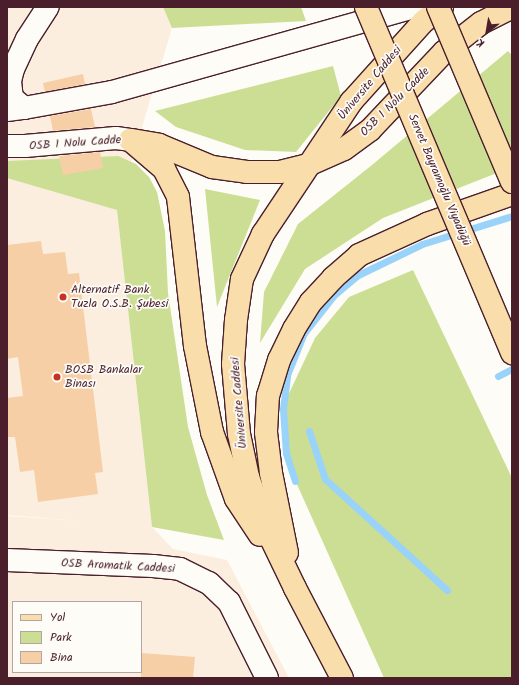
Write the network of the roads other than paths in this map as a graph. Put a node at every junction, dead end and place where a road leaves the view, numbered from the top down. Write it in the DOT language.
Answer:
graph roads {
  1 [pos="48,7"];
  2 [pos="366,7"];
  3 [pos="415,7"];
  4 [pos="438,7"];
  5 [pos="442,7"];
  6 [pos="503,12"];
  7 [pos="27,39"];
  8 [pos="7,57"];
  9 [pos="16,109"];
  10 [pos="130,140"];
  11 [pos="7,146"];
  12 [pos="308,165"];
  13 [pos="512,182"];
  14 [pos="512,194"];
  15 [pos="512,353"];
  16 [pos="7,560"];
  17 [pos="295,588"];
  18 [pos="267,678"];
  19 [pos="342,678"];
  1 -- 7 [label="street"];
  2 -- 15 [label="main road, Servet Bayramoğlu Viyadüğü, bridge"];
  3 -- 9 [label="street"];
  4 -- 13 [label="main road, bridge"];
  5 -- 12 [label="main road, Üniversite Caddesi"];
  6 -- 12 [label="main road, OSB 1 Nolu Cadde"];
  7 -- 8 [label="street"];
  7 -- 9 [label="street"];
  10 -- 11 [label="street, OSB 1 Nolu Cadde"];
  10 -- 12 [label="main road, OSB 1 Nolu Cadde"];
  10 -- 17 [label="main road"];
  12 -- 17 [label="main road, Üniversite Caddesi"];
  14 -- 17 [label="main road"];
  16 -- 18 [label="street, OSB Aromatik Caddesi"];
  17 -- 19 [label="main road, Üniversite Caddesi"];
}
